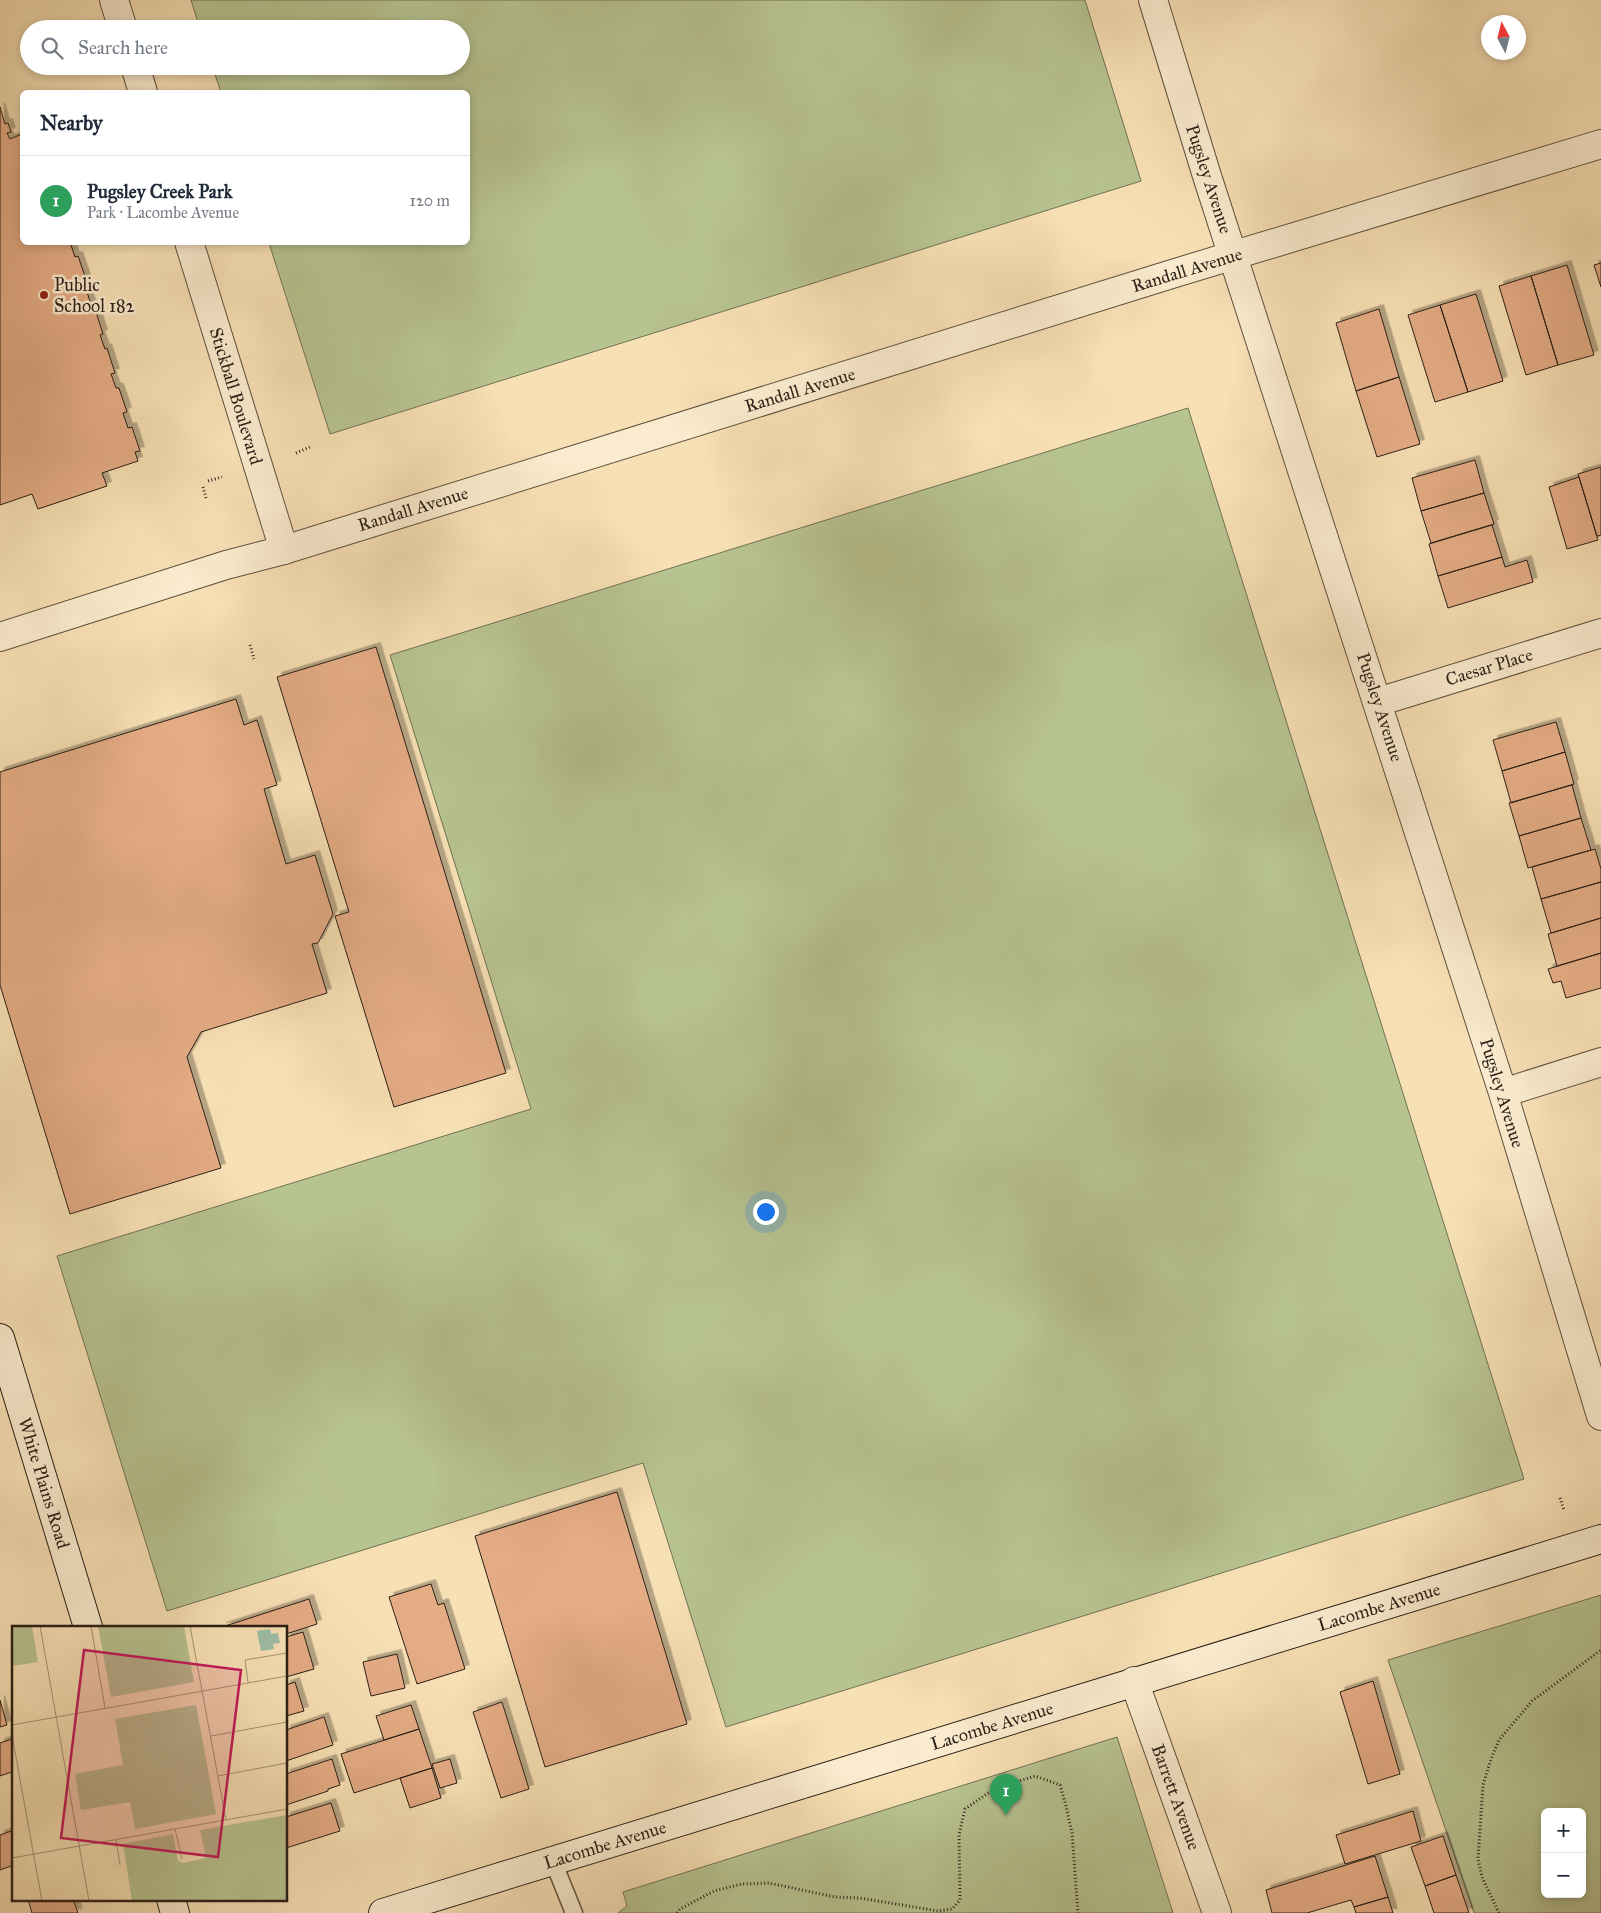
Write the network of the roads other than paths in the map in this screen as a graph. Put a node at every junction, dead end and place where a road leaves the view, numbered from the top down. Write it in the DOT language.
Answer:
graph roads {
  1 [pos="114,0"];
  2 [pos="1153,0"];
  3 [pos="120,20"];
  4 [pos="138,75"];
  5 [pos="142,90"];
  6 [pos="1601,144"];
  7 [pos="190,245"];
  8 [pos="1233,256"];
  9 [pos="284,550"];
  10 [pos="1601,633"];
  11 [pos="0,637"];
  12 [pos="1378,702"];
  13 [pos="1601,1062"];
  14 [pos="1503,1092"];
  15 [pos="0,1338"];
  16 [pos="1601,1416"];
  17 [pos="1601,1539"];
  18 [pos="88,1626"];
  19 [pos="1134,1682"];
  20 [pos="553,1861"];
  21 [pos="171,1900"];
  22 [pos="175,1913"];
  23 [pos="383,1913"];
  24 [pos="574,1913"];
  25 [pos="1217,1913"];
  1 -- 3 [label="street"];
  2 -- 8 [label="street, Pugsley Avenue"];
  4 -- 5 [label="street"];
  6 -- 8 [label="street, Randall Avenue"];
  7 -- 9 [label="street, Stickball Boulevard"];
  8 -- 9 [label="street, Randall Avenue"];
  8 -- 12 [label="street, Pugsley Avenue"];
  9 -- 11 [label="street, Randall Avenue"];
  10 -- 12 [label="street, Caesar Place"];
  12 -- 14 [label="street, Pugsley Avenue"];
  13 -- 14 [label="street"];
  14 -- 16 [label="street, Pugsley Avenue"];
  15 -- 18 [label="street, White Plains Road"];
  17 -- 19 [label="street, Lacombe Avenue"];
  19 -- 20 [label="street, Lacombe Avenue"];
  19 -- 25 [label="street, Barrett Avenue"];
  20 -- 23 [label="street, Lacombe Avenue"];
  20 -- 24 [label="lane"];
  21 -- 22 [label="street"];
}
